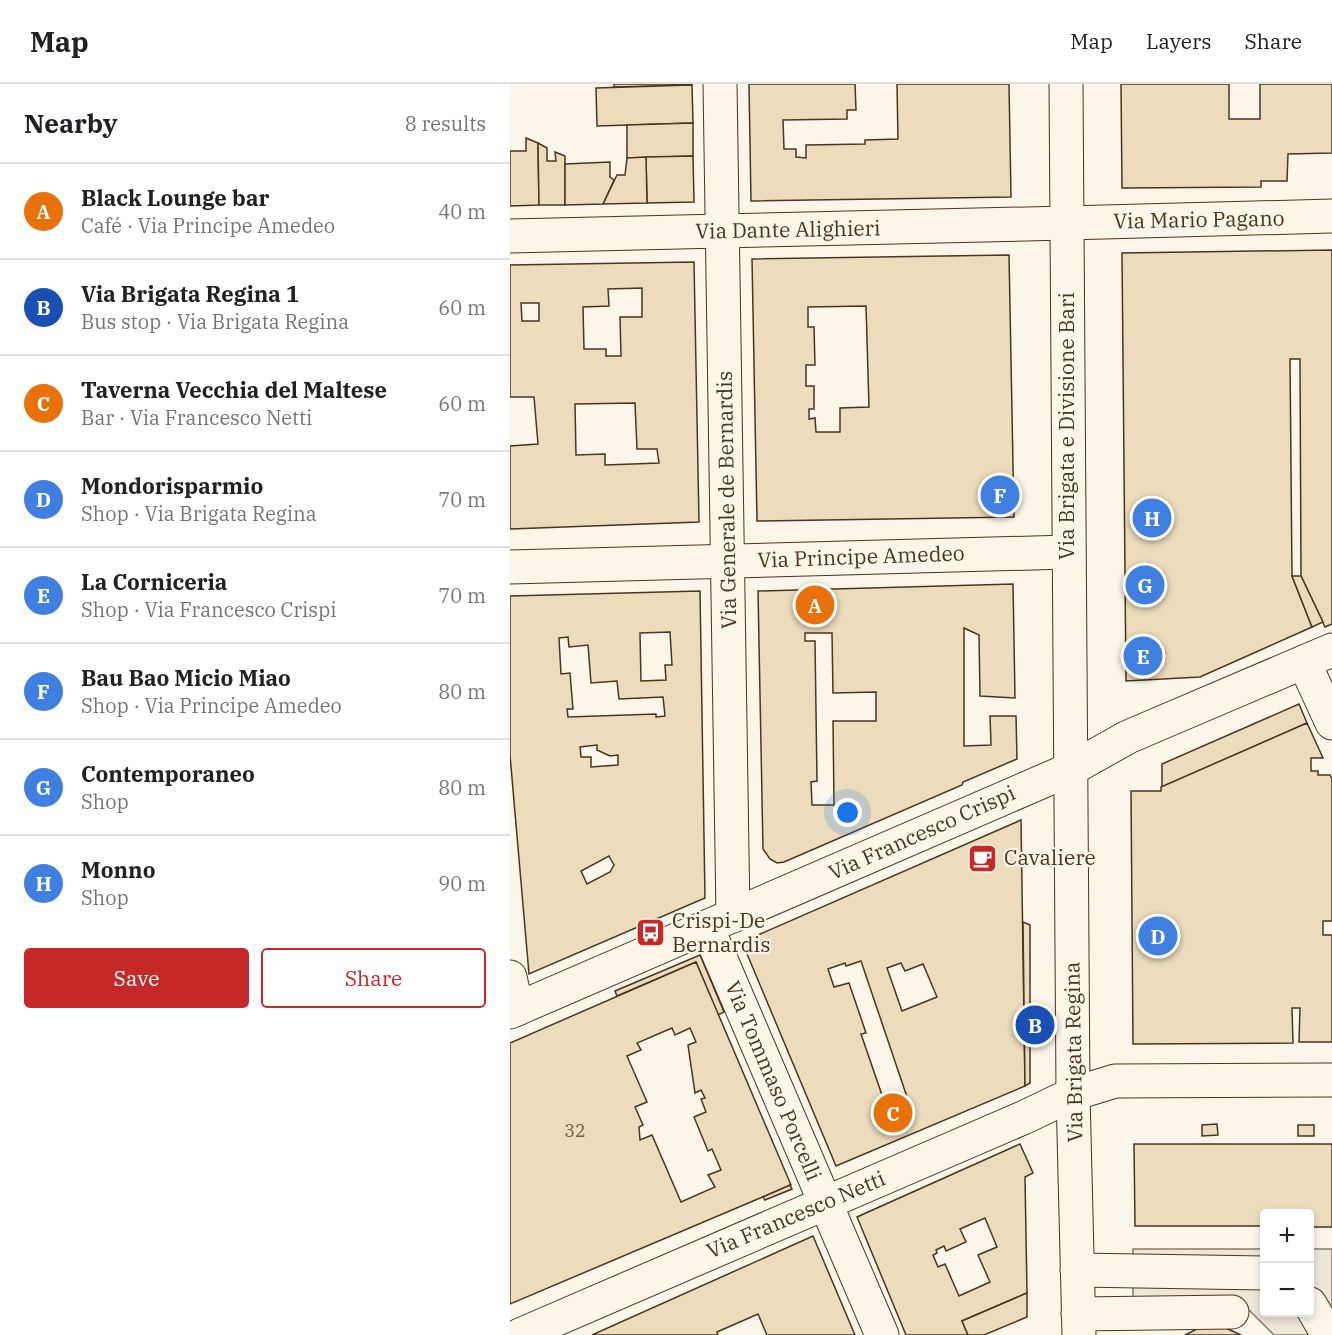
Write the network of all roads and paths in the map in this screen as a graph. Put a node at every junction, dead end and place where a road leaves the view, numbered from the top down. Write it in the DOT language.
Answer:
graph roads {
  1 [pos="720,84"];
  2 [pos="1066,84"];
  3 [pos="1332,216"];
  4 [pos="1066,223"];
  5 [pos="723,231"];
  6 [pos="510,236"];
  7 [pos="1068,552"];
  8 [pos="728,561"];
  9 [pos="510,567"];
  10 [pos="1318,656"];
  11 [pos="1330,712"];
  12 [pos="1071,769"];
  13 [pos="720,921"];
  14 [pos="510,977"];
  15 [pos="514,1011"];
  16 [pos="1332,1080"];
  17 [pos="1073,1094"];
  18 [pos="824,1203"];
  19 [pos="1077,1270"];
  20 [pos="1260,1273"];
  21 [pos="1318,1302"];
  22 [pos="1232,1312"];
  23 [pos="1078,1324"];
  24 [pos="519,1335"];
  25 [pos="882,1335"];
  26 [pos="1328,1335"];
  1 -- 5 [label="street, Via Generale de Bernardis"];
  2 -- 4 [label="street, Via Brigata e Divisione Bari"];
  3 -- 4 [label="street, Via Mario Pagano"];
  4 -- 5 [label="street, Via Dante Alighieri"];
  4 -- 7 [label="street, Via Brigata e Divisione Bari"];
  5 -- 6 [label="street, Via Dante Alighieri"];
  5 -- 8 [label="street, Via Generale de Bernardis"];
  7 -- 8 [label="street, Via Principe Amedeo"];
  7 -- 12 [label="street, Via Brigata e Divisione Bari"];
  8 -- 9 [label="street, Via Principe Amedeo"];
  8 -- 13 [label="street, Via Generale de Bernardis"];
  10 -- 11 [label="street"];
  10 -- 12 [label="street, Via Francesco Crispi"];
  12 -- 13 [label="street, Via Francesco Crispi"];
  12 -- 17 [label="street, Via Brigata Regina"];
  13 -- 15 [label="street, Via Francesco Crispi"];
  13 -- 18 [label="street, Via Tommaso Porcelli"];
  14 -- 15 [label="street"];
  16 -- 17 [label="street, Via Francesco Netti"];
  17 -- 18 [label="street, Via Francesco Netti"];
  17 -- 19 [label="street, Via Brigata Regina"];
  18 -- 24 [label="street, Via Francesco Netti"];
  18 -- 25 [label="street, Via Tommaso Porcelli"];
  19 -- 20 [label="street"];
  19 -- 23 [label="street, Via Brigata Regina"];
  21 -- 26 [label="street"];
  22 -- 23 [label="street"];
}
